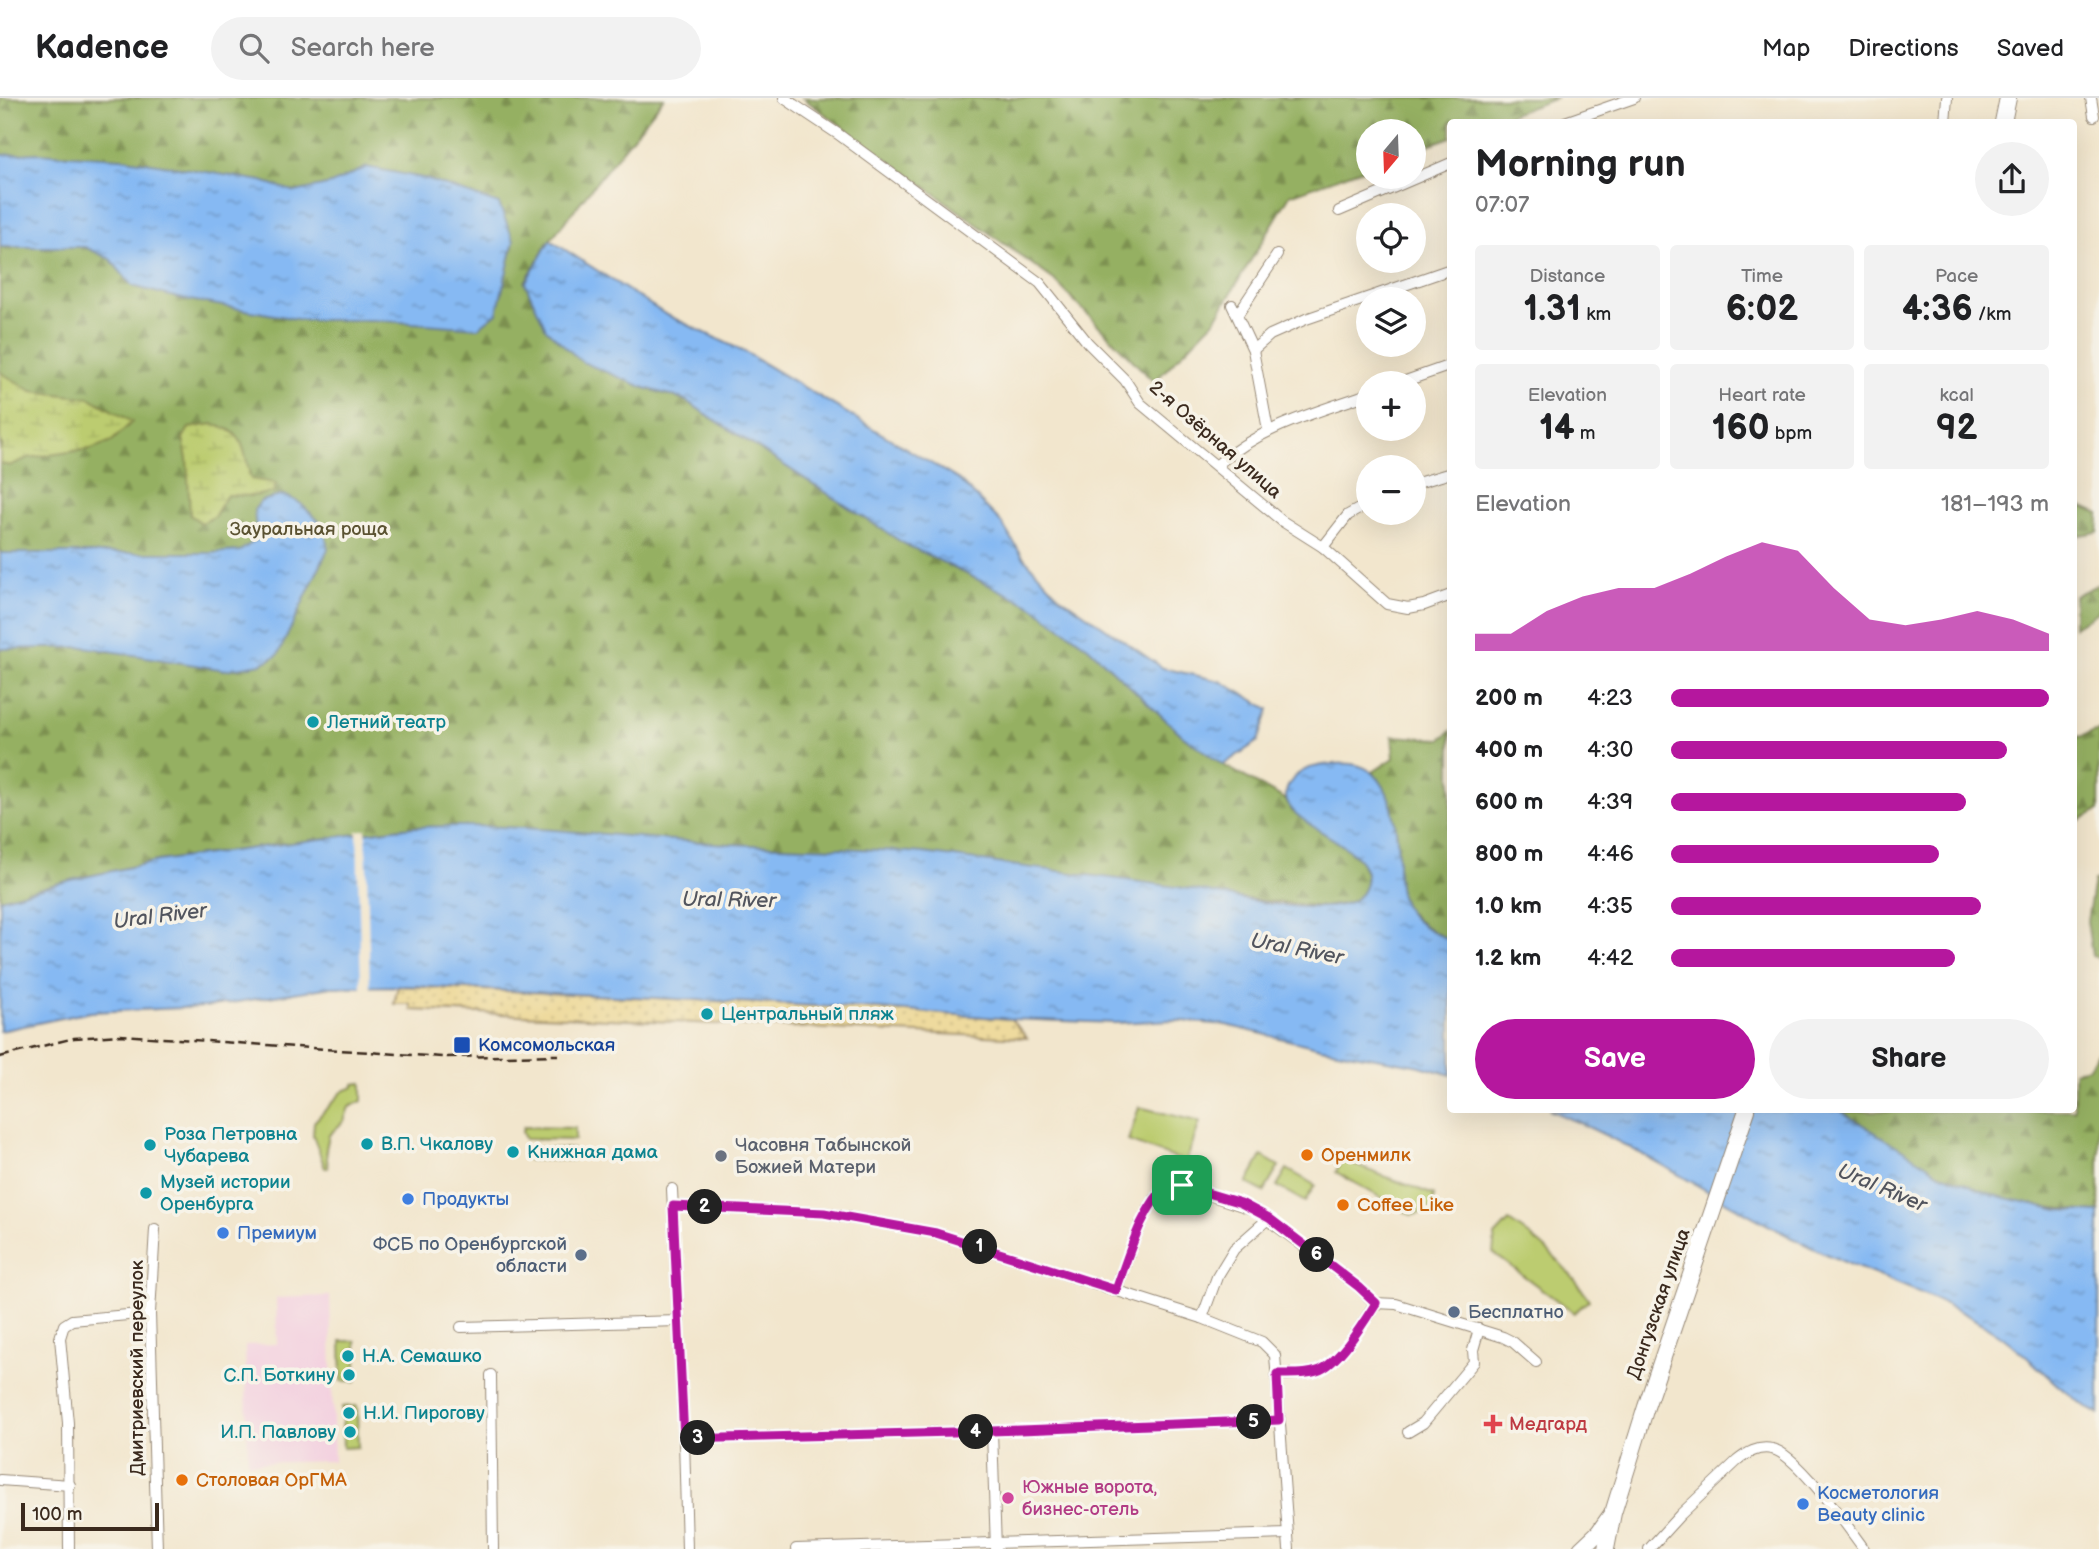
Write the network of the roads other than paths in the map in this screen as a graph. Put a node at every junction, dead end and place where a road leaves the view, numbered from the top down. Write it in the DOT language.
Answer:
graph roads {
  1 [pos="784,98"];
  2 [pos="1634,98"];
  3 [pos="1947,98"];
  4 [pos="2008,98"];
  5 [pos="2091,98"];
  6 [pos="2094,117"];
  7 [pos="1574,119"];
  8 [pos="1945,119"];
  9 [pos="2004,119"];
  10 [pos="1447,165"];
  11 [pos="1339,211"];
  12 [pos="1277,255"];
  13 [pos="1447,270"];
  14 [pos="1254,350"];
  15 [pos="1447,367"];
  16 [pos="1426,374"];
  17 [pos="1356,398"];
  18 [pos="1268,430"];
  19 [pos="1217,466"];
  20 [pos="1447,474"];
  21 [pos="1426,480"];
  22 [pos="1356,511"];
  23 [pos="1323,547"];
  24 [pos="1447,596"];
  25 [pos="1746,1113"];
  26 [pos="672,1189"];
  27 [pos="673,1206"];
  28 [pos="1269,1218"];
  29 [pos="155,1229"];
  30 [pos="1116,1290"];
  31 [pos="1376,1303"];
  32 [pos="150,1313"];
  33 [pos="1202,1318"];
  34 [pos="679,1321"];
  35 [pos="461,1327"];
  36 [pos="1479,1329"];
  37 [pos="1536,1362"];
  38 [pos="1277,1374"];
  39 [pos="491,1375"];
  40 [pos="1279,1420"];
  41 [pos="992,1431"];
  42 [pos="1408,1432"];
  43 [pos="684,1439"];
  44 [pos="0,1480"];
  45 [pos="69,1485"];
  46 [pos="1613,1513"];
  47 [pos="1288,1534"];
  48 [pos="996,1545"];
  49 [pos="69,1549"];
  50 [pos="157,1549"];
  51 [pos="493,1549"];
  52 [pos="687,1549"];
  53 [pos="796,1549"];
  54 [pos="1289,1549"];
  55 [pos="1581,1549"];
  56 [pos="1606,1549"];
  57 [pos="1649,1549"];
  58 [pos="1864,1549"];
  1 -- 19 [label="street, 2-я Озёрная улица"];
  2 -- 7 [label="street"];
  3 -- 8 [label="street"];
  4 -- 9 [label="main road"];
  5 -- 6 [label="street"];
  10 -- 11 [label="street"];
  12 -- 14 [label="street"];
  13 -- 14 [label="street"];
  14 -- 18 [label="street"];
  15 -- 16 [label="street"];
  17 -- 18 [label="street"];
  18 -- 19 [label="street"];
  19 -- 23 [label="street, 2-я Озёрная улица"];
  20 -- 21 [label="street"];
  22 -- 23 [label="street"];
  23 -- 24 [label="street, 2-я Озёрная улица"];
  25 -- 46 [label="main road, Донгузская улица"];
  26 -- 27 [label="street"];
  27 -- 30 [label="street"];
  27 -- 34 [label="street"];
  28 -- 30 [label="street"];
  28 -- 31 [label="street"];
  28 -- 33 [label="street"];
  29 -- 32 [label="street, Дмитриевский переулок"];
  30 -- 33 [label="street"];
  31 -- 36 [label="street"];
  31 -- 38 [label="street"];
  32 -- 45 [label="street"];
  32 -- 50 [label="street, Дмитриевский переулок"];
  33 -- 38 [label="street"];
  34 -- 35 [label="street"];
  34 -- 43 [label="street"];
  36 -- 37 [label="street"];
  36 -- 42 [label="street"];
  38 -- 40 [label="street"];
  39 -- 51 [label="street"];
  40 -- 41 [label="street"];
  40 -- 47 [label="street"];
  41 -- 43 [label="street"];
  41 -- 48 [label="street"];
  43 -- 52 [label="street"];
  44 -- 45 [label="street"];
  45 -- 49 [label="street"];
  46 -- 55 [label="main road"];
  46 -- 56 [label="main road, Донгузская улица"];
  47 -- 48 [label="street"];
  47 -- 54 [label="street"];
  48 -- 53 [label="street"];
  57 -- 58 [label="street"];
}
